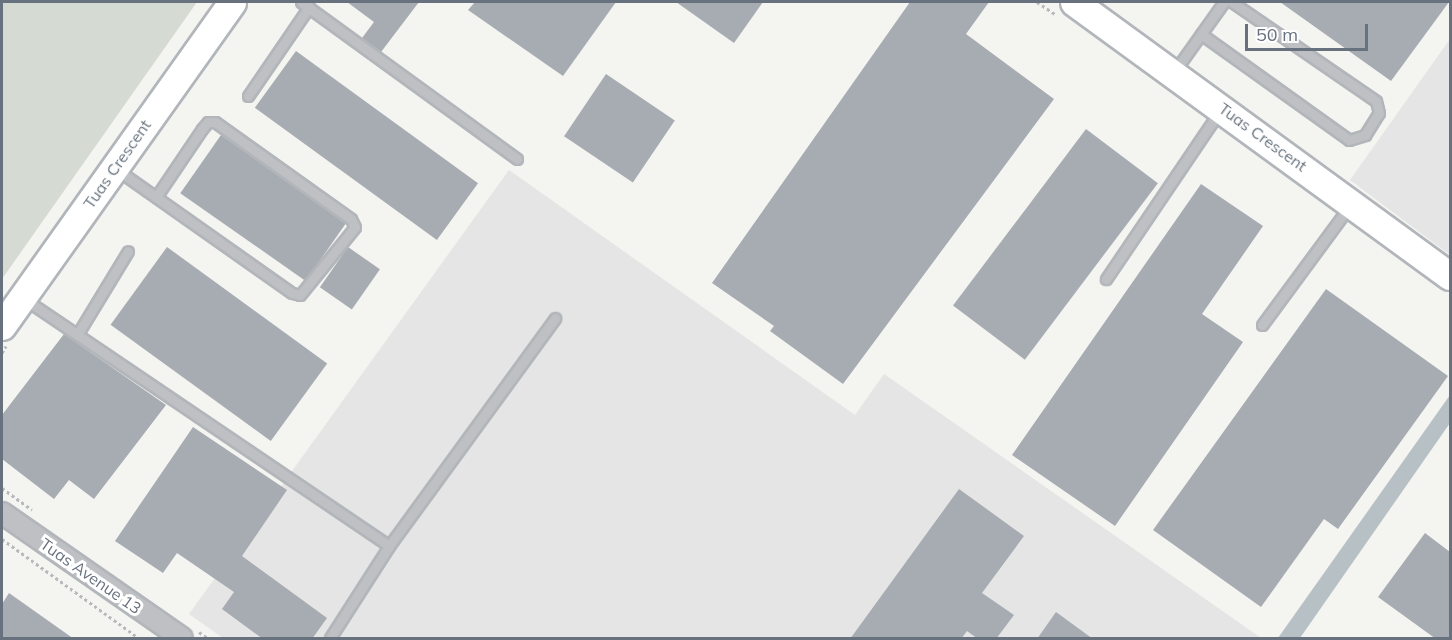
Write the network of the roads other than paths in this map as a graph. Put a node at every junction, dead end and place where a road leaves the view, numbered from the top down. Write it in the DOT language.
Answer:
graph roads {
  1 [pos="232,2"];
  2 [pos="1074,2"];
  3 [pos="1224,2"];
  4 [pos="1232,2"];
  5 [pos="305,4"];
  6 [pos="1201,34"];
  7 [pos="1174,72"];
  8 [pos="248,96"];
  9 [pos="1222,108"];
  10 [pos="517,159"];
  11 [pos="105,175"];
  12 [pos="156,197"];
  13 [pos="1352,202"];
  14 [pos="128,251"];
  15 [pos="1450,276"];
  16 [pos="1106,279"];
  17 [pos="22,297"];
  18 [pos="555,318"];
  19 [pos="1262,325"];
  20 [pos="2,326"];
  21 [pos="77,335"];
  22 [pos="2,513"];
  23 [pos="389,546"];
  24 [pos="182,639"];
  25 [pos="330,639"];
  1 -- 11 [label="street, Tuas Crescent"];
  2 -- 7 [label="street, Tuas Crescent"];
  3 -- 6 [label="lane"];
  4 -- 6 [label="lane"];
  5 -- 8 [label="lane"];
  5 -- 10 [label="lane"];
  6 -- 7 [label="lane"];
  7 -- 9 [label="street, Tuas Crescent"];
  9 -- 13 [label="street, Tuas Crescent"];
  9 -- 16 [label="lane"];
  11 -- 12 [label="lane"];
  11 -- 17 [label="street, Tuas Crescent"];
  12 -- 12 [label="lane"];
  13 -- 15 [label="street, Tuas Crescent"];
  13 -- 19 [label="lane"];
  14 -- 21 [label="lane"];
  17 -- 20 [label="street, Tuas Crescent"];
  17 -- 21 [label="lane"];
  18 -- 23 [label="lane"];
  21 -- 23 [label="lane"];
  22 -- 24 [label="street, Tuas Avenue 13"];
  23 -- 25 [label="lane"];
}
